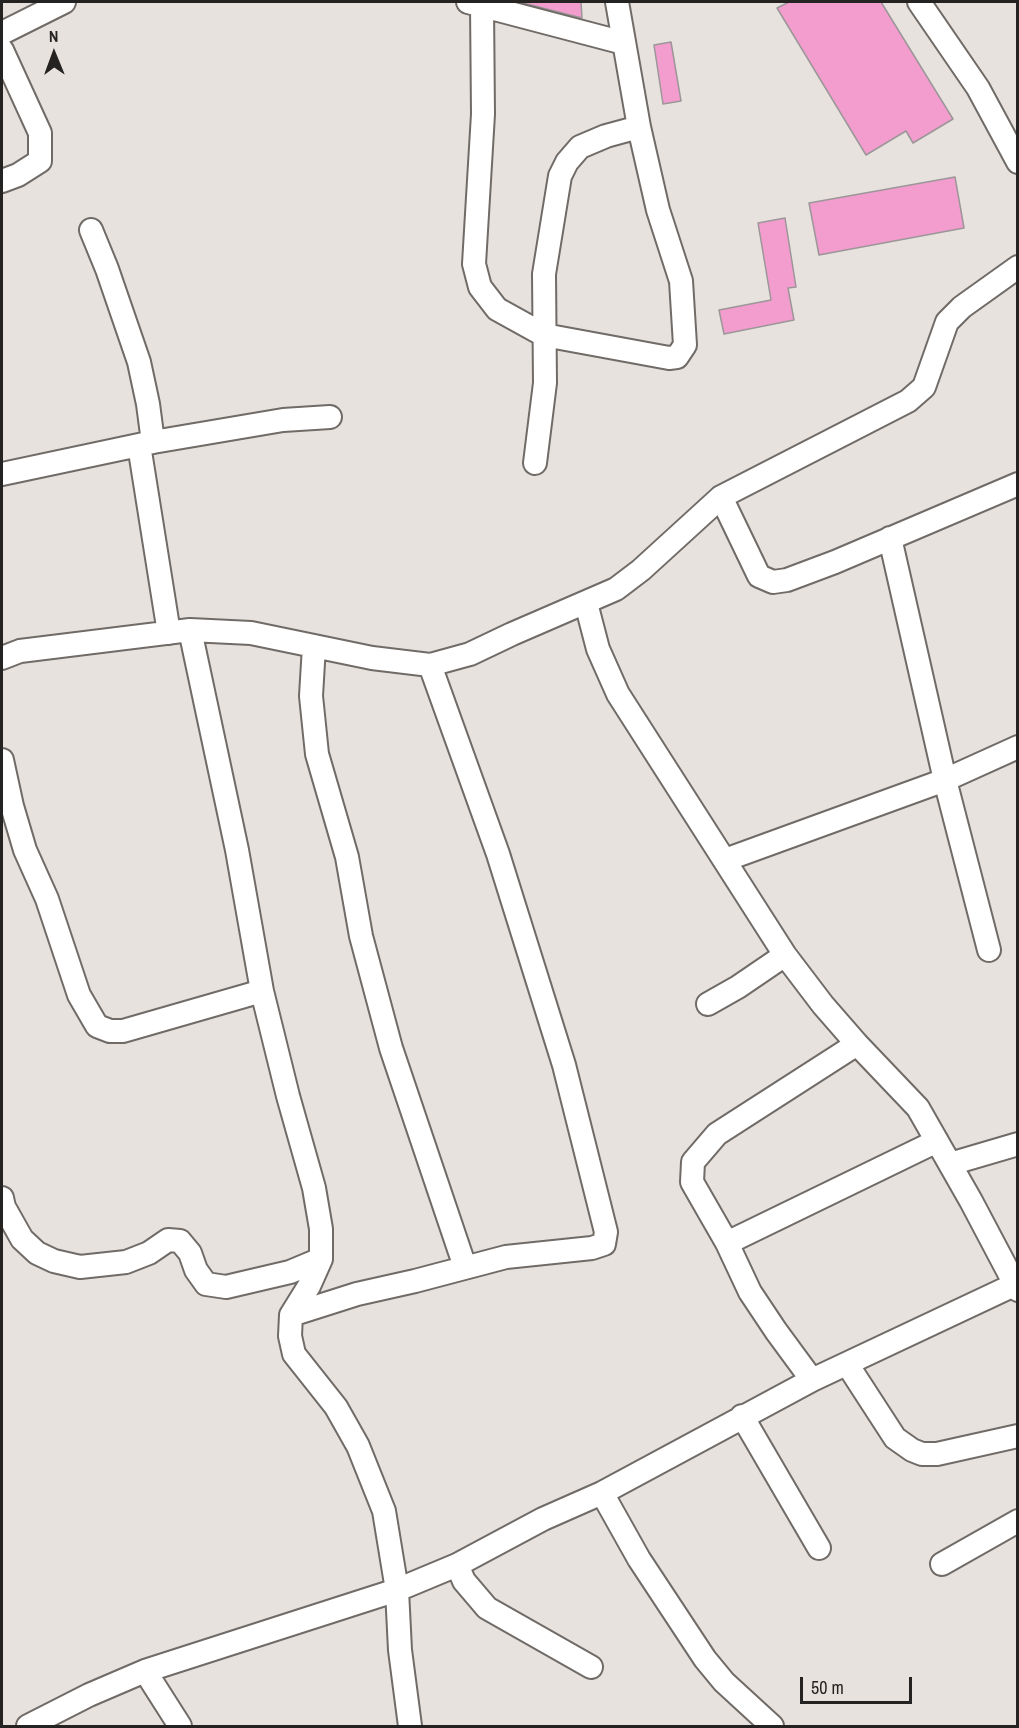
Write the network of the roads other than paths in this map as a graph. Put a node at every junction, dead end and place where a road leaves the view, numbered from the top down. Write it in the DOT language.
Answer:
graph roads {
  1 [pos="64,2"];
  2 [pos="617,2"];
  3 [pos="919,2"];
  4 [pos="474,4"];
  5 [pos="2,33"];
  6 [pos="624,43"];
  7 [pos="2,50"];
  8 [pos="639,127"];
  9 [pos="1017,162"];
  10 [pos="2,181"];
  11 [pos="91,230"];
  12 [pos="1017,267"];
  13 [pos="544,335"];
  14 [pos="330,417"];
  15 [pos="146,444"];
  16 [pos="535,463"];
  17 [pos="2,474"];
  18 [pos="1017,484"];
  19 [pos="721,496"];
  20 [pos="890,538"];
  21 [pos="586,603"];
  22 [pos="180,631"];
  23 [pos="314,646"];
  24 [pos="2,658"];
  25 [pos="430,665"];
  26 [pos="1017,747"];
  27 [pos="2,760"];
  28 [pos="945,780"];
  29 [pos="725,861"];
  30 [pos="989,950"];
  31 [pos="785,955"];
  32 [pos="262,991"];
  33 [pos="708,1004"];
  34 [pos="857,1044"];
  35 [pos="937,1141"];
  36 [pos="1017,1144"];
  37 [pos="950,1164"];
  38 [pos="2,1198"];
  39 [pos="727,1244"];
  40 [pos="321,1259"];
  41 [pos="465,1267"];
  42 [pos="1017,1286"];
  43 [pos="291,1315"];
  44 [pos="847,1364"];
  45 [pos="812,1380"];
  46 [pos="742,1416"];
  47 [pos="1017,1436"];
  48 [pos="602,1493"];
  49 [pos="1017,1521"];
  50 [pos="819,1548"];
  51 [pos="457,1564"];
  52 [pos="942,1564"];
  53 [pos="397,1590"];
  54 [pos="591,1667"];
  55 [pos="145,1671"];
  56 [pos="28,1726"];
  57 [pos="180,1726"];
  58 [pos="410,1726"];
  59 [pos="772,1726"];
  1 -- 5 [label="street"];
  2 -- 6 [label="street"];
  3 -- 9 [label="street"];
  4 -- 6 [label="street"];
  4 -- 13 [label="street"];
  6 -- 8 [label="street"];
  7 -- 10 [label="street"];
  8 -- 13 [label="street"];
  8 -- 13 [label="street"];
  11 -- 15 [label="street"];
  12 -- 19 [label="street"];
  13 -- 16 [label="street"];
  14 -- 15 [label="street"];
  15 -- 17 [label="street"];
  15 -- 22 [label="street"];
  18 -- 20 [label="street"];
  19 -- 20 [label="street"];
  19 -- 21 [label="street"];
  20 -- 28 [label="street"];
  21 -- 25 [label="street"];
  21 -- 29 [label="street"];
  22 -- 23 [label="street"];
  22 -- 24 [label="street"];
  22 -- 32 [label="street"];
  23 -- 25 [label="street"];
  23 -- 41 [label="street"];
  25 -- 41 [label="street"];
  26 -- 28 [label="street"];
  27 -- 32 [label="street"];
  28 -- 29 [label="street"];
  28 -- 30 [label="street"];
  29 -- 31 [label="street"];
  31 -- 33 [label="street"];
  31 -- 34 [label="street"];
  32 -- 40 [label="street"];
  34 -- 35 [label="street"];
  34 -- 39 [label="street"];
  35 -- 37 [label="street"];
  35 -- 39 [label="street"];
  36 -- 37 [label="street"];
  37 -- 42 [label="street"];
  38 -- 40 [label="street"];
  39 -- 45 [label="street"];
  40 -- 43 [label="street"];
  41 -- 43 [label="street"];
  42 -- 44 [label="street"];
  43 -- 53 [label="street"];
  44 -- 45 [label="street"];
  44 -- 47 [label="street"];
  45 -- 46 [label="street"];
  46 -- 48 [label="street"];
  46 -- 50 [label="street"];
  48 -- 51 [label="street"];
  48 -- 59 [label="street"];
  49 -- 52 [label="street"];
  51 -- 53 [label="street"];
  51 -- 54 [label="street"];
  53 -- 55 [label="street"];
  53 -- 58 [label="street"];
  55 -- 56 [label="street"];
  55 -- 57 [label="street"];
}
